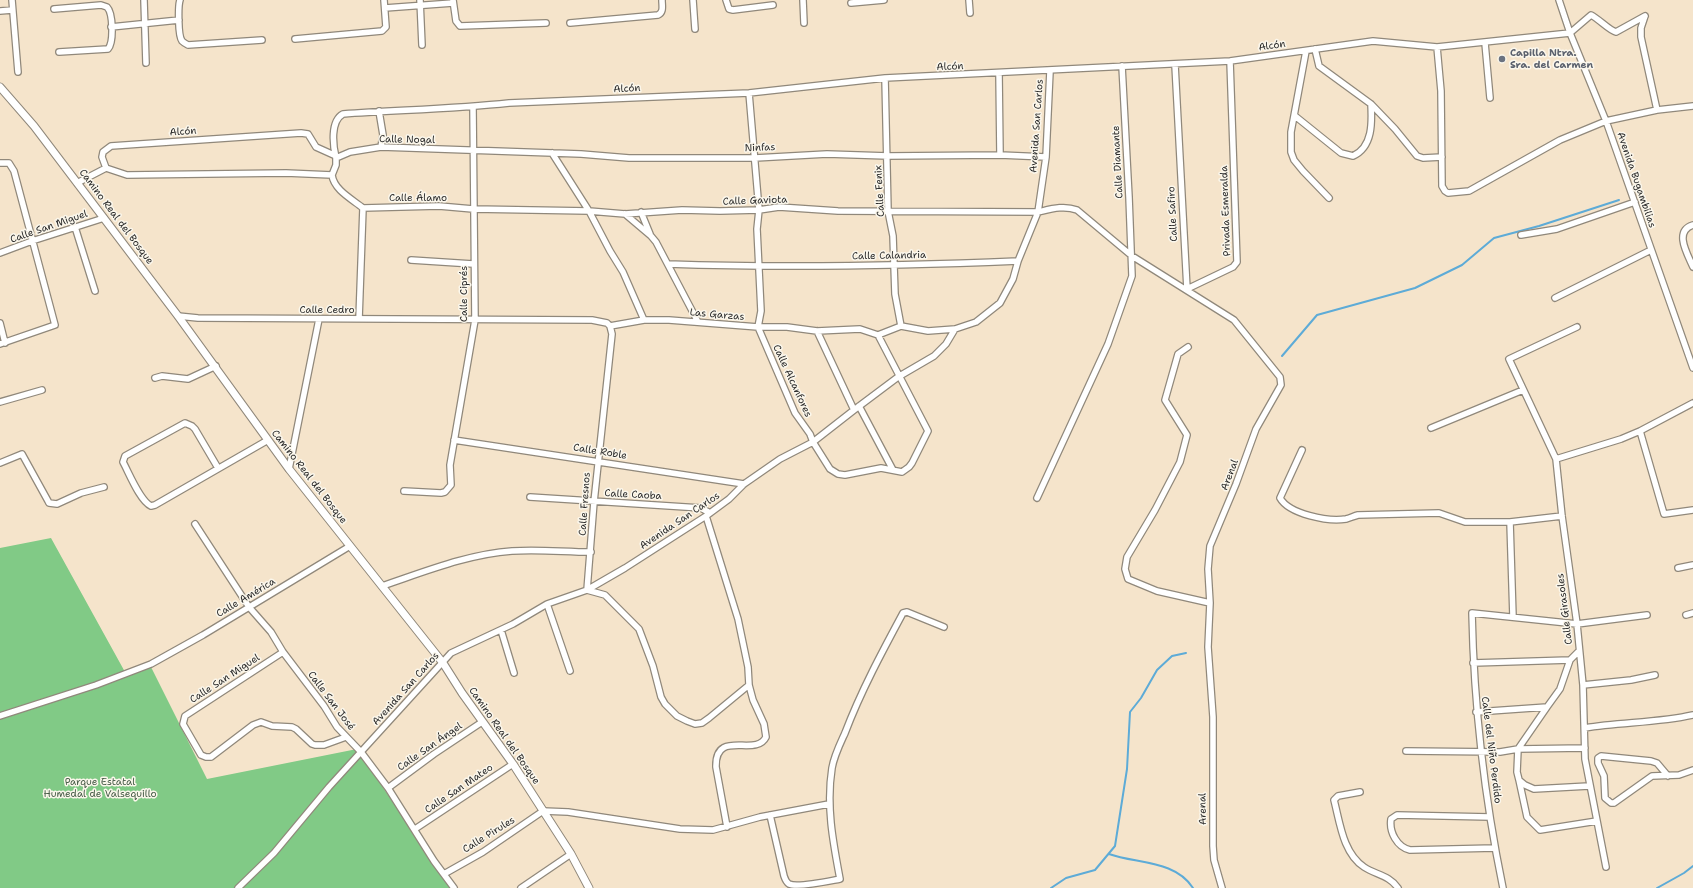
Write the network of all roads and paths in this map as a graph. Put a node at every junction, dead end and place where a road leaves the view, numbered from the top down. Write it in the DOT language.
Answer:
graph roads {
  1 [pos="12,0"];
  2 [pos="144,0"];
  3 [pos="180,0"];
  4 [pos="384,0"];
  5 [pos="662,0"];
  6 [pos="693,0"];
  7 [pos="726,0"];
  8 [pos="803,0"];
  9 [pos="884,0"];
  10 [pos="969,0"];
  11 [pos="1559,0"];
  12 [pos="420,2"];
  13 [pos="453,2"];
  14 [pos="851,3"];
  15 [pos="773,5"];
  16 [pos="385,8"];
  17 [pos="54,9"];
  18 [pos="12,10"];
  19 [pos="0,12"];
  20 [pos="970,13"];
  21 [pos="179,20"];
  22 [pos="145,23"];
  23 [pos="546,23"];
  24 [pos="570,23"];
  25 [pos="804,23"];
  26 [pos="111,27"];
  27 [pos="695,29"];
  28 [pos="1570,33"];
  29 [pos="296,39"];
  30 [pos="262,40"];
  31 [pos="1485,43"];
  32 [pos="422,45"];
  33 [pos="1437,47"];
  34 [pos="1315,49"];
  35 [pos="1306,51"];
  36 [pos="60,52"];
  37 [pos="1230,61"];
  38 [pos="146,63"];
  39 [pos="1175,65"];
  40 [pos="1122,66"];
  41 [pos="1050,71"];
  42 [pos="18,72"];
  43 [pos="999,73"];
  44 [pos="885,78"];
  45 [pos="0,86"];
  46 [pos="748,93"];
  47 [pos="1490,98"];
  48 [pos="1371,104"];
  49 [pos="1693,106"];
  50 [pos="473,107"];
  51 [pos="1657,110"];
  52 [pos="379,111"];
  53 [pos="1295,116"];
  54 [pos="1606,120"];
  55 [pos="381,147"];
  56 [pos="473,151"];
  57 [pos="552,154"];
  58 [pos="1000,155"];
  59 [pos="888,156"];
  60 [pos="336,157"];
  61 [pos="1046,157"];
  62 [pos="1442,157"];
  63 [pos="755,158"];
  64 [pos="0,163"];
  65 [pos="106,168"];
  66 [pos="332,175"];
  67 [pos="77,183"];
  68 [pos="1329,198"];
  69 [pos="1635,202"];
  70 [pos="363,208"];
  71 [pos="473,209"];
  72 [pos="759,210"];
  73 [pos="589,211"];
  74 [pos="888,211"];
  75 [pos="641,212"];
  76 [pos="1038,212"];
  77 [pos="625,214"];
  78 [pos="104,218"];
  79 [pos="1693,225"];
  80 [pos="75,227"];
  81 [pos="1521,235"];
  82 [pos="651,236"];
  83 [pos="32,240"];
  84 [pos="1651,250"];
  85 [pos="0,253"];
  86 [pos="1132,256"];
  87 [pos="411,260"];
  88 [pos="1018,261"];
  89 [pos="473,264"];
  90 [pos="668,264"];
  91 [pos="894,266"];
  92 [pos="760,267"];
  93 [pos="1693,267"];
  94 [pos="1187,289"];
  95 [pos="95,291"];
  96 [pos="1555,298"];
  97 [pos="178,316"];
  98 [pos="319,319"];
  99 [pos="359,319"];
  100 [pos="475,320"];
  101 [pos="644,320"];
  102 [pos="698,322"];
  103 [pos="0,323"];
  104 [pos="610,326"];
  105 [pos="900,326"];
  106 [pos="758,327"];
  107 [pos="1577,327"];
  108 [pos="956,329"];
  109 [pos="817,331"];
  110 [pos="878,335"];
  111 [pos="2,343"];
  112 [pos="1188,347"];
  113 [pos="216,366"];
  114 [pos="1693,368"];
  115 [pos="898,377"];
  116 [pos="155,378"];
  117 [pos="42,390"];
  118 [pos="1523,390"];
  119 [pos="0,402"];
  120 [pos="1693,403"];
  121 [pos="859,406"];
  122 [pos="854,410"];
  123 [pos="1432,428"];
  124 [pos="1640,431"];
  125 [pos="268,440"];
  126 [pos="454,440"];
  127 [pos="813,442"];
  128 [pos="1302,450"];
  129 [pos="1556,459"];
  130 [pos="598,461"];
  131 [pos="0,463"];
  132 [pos="218,468"];
  133 [pos="289,469"];
  134 [pos="893,470"];
  135 [pos="744,484"];
  136 [pos="104,487"];
  137 [pos="404,491"];
  138 [pos="530,497"];
  139 [pos="1037,498"];
  140 [pos="594,502"];
  141 [pos="1693,510"];
  142 [pos="708,515"];
  143 [pos="1562,516"];
  144 [pos="1510,522"];
  145 [pos="195,524"];
  146 [pos="350,546"];
  147 [pos="591,552"];
  148 [pos="1693,565"];
  149 [pos="1678,568"];
  150 [pos="382,586"];
  151 [pos="587,590"];
  152 [pos="1210,603"];
  153 [pos="547,604"];
  154 [pos="249,607"];
  155 [pos="1693,613"];
  156 [pos="1647,615"];
  157 [pos="1686,615"];
  158 [pos="1513,617"];
  159 [pos="1577,624"];
  160 [pos="944,627"];
  161 [pos="501,630"];
  162 [pos="1578,651"];
  163 [pos="283,652"];
  164 [pos="1570,660"];
  165 [pos="443,663"];
  166 [pos="1473,663"];
  167 [pos="570,670"];
  168 [pos="514,673"];
  169 [pos="1655,675"];
  170 [pos="749,685"];
  171 [pos="1583,685"];
  172 [pos="1547,707"];
  173 [pos="1476,712"];
  174 [pos="1693,715"];
  175 [pos="0,716"];
  176 [pos="482,722"];
  177 [pos="1585,728"];
  178 [pos="346,737"];
  179 [pos="1584,748"];
  180 [pos="1518,749"];
  181 [pos="1406,751"];
  182 [pos="361,752"];
  183 [pos="1480,752"];
  184 [pos="513,764"];
  185 [pos="1693,770"];
  186 [pos="1668,776"];
  187 [pos="1519,780"];
  188 [pos="1589,786"];
  189 [pos="388,788"];
  190 [pos="1360,792"];
  191 [pos="829,804"];
  192 [pos="543,811"];
  193 [pos="770,815"];
  194 [pos="1490,817"];
  195 [pos="1596,821"];
  196 [pos="727,827"];
  197 [pos="415,829"];
  198 [pos="1495,848"];
  199 [pos="571,854"];
  200 [pos="1606,867"];
  201 [pos="444,874"];
  202 [pos="238,888"];
  203 [pos="454,888"];
  204 [pos="521,888"];
  205 [pos="589,888"];
  206 [pos="1222,888"];
  207 [pos="1398,888"];
  208 [pos="1503,888"];
  1 -- 18 [label="street"];
  2 -- 22 [label="street"];
  3 -- 21 [label="street"];
  4 -- 16 [label="street"];
  5 -- 24 [label="street"];
  6 -- 27 [label="street"];
  7 -- 15 [label="street"];
  8 -- 25 [label="street"];
  9 -- 14 [label="street"];
  10 -- 20 [label="street"];
  11 -- 28 [label="street, Avenida Bugambilias"];
  12 -- 13 [label="street"];
  12 -- 16 [label="street"];
  12 -- 32 [label="street"];
  13 -- 23 [label="street"];
  16 -- 29 [label="street"];
  17 -- 26 [label="street"];
  18 -- 19 [label="street"];
  18 -- 42 [label="street"];
  21 -- 22 [label="street"];
  21 -- 30 [label="street"];
  22 -- 26 [label="street"];
  22 -- 38 [label="street"];
  26 -- 36 [label="street"];
  28 -- 31 [label="street, Alcón"];
  28 -- 51 [label="street"];
  28 -- 54 [label="street, Avenida Bugambilias"];
  31 -- 33 [label="street, Alcón"];
  31 -- 47 [label="street"];
  33 -- 34 [label="street, Alcón"];
  33 -- 62 [label="street"];
  34 -- 35 [label="street, Alcón"];
  34 -- 48 [label="street"];
  35 -- 37 [label="street, Alcón"];
  35 -- 53 [label="street"];
  37 -- 39 [label="street, Alcón"];
  37 -- 94 [label="street, Privada Esmeralda"];
  39 -- 40 [label="street, Alcón"];
  39 -- 94 [label="street, Calle Safiro"];
  40 -- 41 [label="street, Alcón"];
  40 -- 86 [label="street, Calle Diamante"];
  41 -- 43 [label="street, Alcón"];
  41 -- 61 [label="street, Avenida San Carlos"];
  43 -- 44 [label="street, Alcón"];
  43 -- 58 [label="street"];
  44 -- 46 [label="street, Alcón"];
  44 -- 59 [label="street, Calle Fenix"];
  45 -- 67 [label="street, Camino Real del Bosque"];
  46 -- 50 [label="street, Alcón"];
  46 -- 63 [label="street"];
  48 -- 53 [label="street"];
  48 -- 62 [label="street"];
  49 -- 51 [label="street"];
  50 -- 52 [label="street, Alcón"];
  50 -- 56 [label="street, Calle Ciprés"];
  51 -- 54 [label="street"];
  52 -- 55 [label="street"];
  52 -- 60 [label="street, Alcón"];
  53 -- 68 [label="street"];
  54 -- 62 [label="street"];
  54 -- 69 [label="street, Avenida Bugambilias"];
  55 -- 56 [label="street, Calle Nogal"];
  55 -- 60 [label="street, Calle Nogal"];
  56 -- 57 [label="street, Ninfas"];
  56 -- 71 [label="street, Calle Ciprés"];
  57 -- 63 [label="street, Ninfas"];
  57 -- 73 [label="street"];
  58 -- 59 [label="street, Ninfas"];
  58 -- 61 [label="street, Ninfas"];
  59 -- 63 [label="street, Ninfas"];
  59 -- 74 [label="street, Calle Fenix"];
  60 -- 65 [label="street, Alcón"];
  60 -- 66 [label="street"];
  61 -- 76 [label="street, Avenida San Carlos"];
  63 -- 72 [label="street"];
  64 -- 83 [label="street"];
  65 -- 66 [label="street"];
  65 -- 67 [label="street"];
  66 -- 70 [label="street"];
  67 -- 78 [label="street, Camino Real del Bosque"];
  69 -- 81 [label="street"];
  69 -- 84 [label="street, Avenida Bugambilias"];
  70 -- 71 [label="street, Calle Álamo"];
  70 -- 99 [label="street"];
  71 -- 73 [label="street, Calle Gaviota"];
  71 -- 89 [label="street, Calle Ciprés"];
  72 -- 74 [label="street, Calle Gaviota"];
  72 -- 75 [label="street, Calle Gaviota"];
  72 -- 92 [label="street"];
  73 -- 77 [label="street, Calle Gaviota"];
  73 -- 101 [label="street"];
  74 -- 76 [label="street, Calle Gaviota"];
  74 -- 91 [label="street, Calle Fenix"];
  75 -- 77 [label="street, Calle Gaviota"];
  75 -- 82 [label="street"];
  76 -- 86 [label="street, Arenal"];
  76 -- 88 [label="street, Avenida San Carlos"];
  77 -- 82 [label="street"];
  78 -- 80 [label="street, Calle San Miguel"];
  78 -- 97 [label="street, Camino Real del Bosque"];
  79 -- 93 [label="street"];
  80 -- 83 [label="street, Calle San Miguel"];
  80 -- 95 [label="street"];
  82 -- 90 [label="street"];
  83 -- 85 [label="street, Calle San Miguel"];
  83 -- 111 [label="street"];
  84 -- 96 [label="street"];
  84 -- 114 [label="street, Avenida Bugambilias"];
  86 -- 94 [label="street, Arenal"];
  86 -- 139 [label="street, Calle Diamante"];
  87 -- 89 [label="street"];
  88 -- 91 [label="street, Calle Calandria"];
  88 -- 108 [label="street, Avenida San Carlos"];
  89 -- 100 [label="street, Calle Ciprés"];
  90 -- 92 [label="street, Calle Calandria"];
  90 -- 102 [label="street"];
  91 -- 92 [label="street, Calle Calandria"];
  91 -- 105 [label="street, Calle Fenix"];
  92 -- 106 [label="street"];
  94 -- 152 [label="street, Arenal"];
  97 -- 98 [label="street, Calle Cedro"];
  97 -- 113 [label="street, Camino Real del Bosque"];
  98 -- 99 [label="street, Calle Cedro"];
  98 -- 133 [label="street"];
  99 -- 100 [label="street, Calle Cedro"];
  100 -- 104 [label="street, Las Garzas"];
  100 -- 126 [label="street, Calle Ciprés"];
  101 -- 102 [label="street, Las Garzas"];
  101 -- 104 [label="street, Las Garzas"];
  102 -- 106 [label="street, Las Garzas"];
  103 -- 111 [label="street"];
  104 -- 130 [label="street, Calle Fresnos"];
  105 -- 108 [label="street"];
  105 -- 110 [label="street"];
  106 -- 109 [label="street, Las Garzas"];
  106 -- 127 [label="street, Calle Alcanfores"];
  107 -- 118 [label="street, Calle Girasoles"];
  108 -- 115 [label="street, Avenida San Carlos"];
  109 -- 110 [label="street, Las Garzas"];
  109 -- 122 [label="street"];
  110 -- 115 [label="street"];
  112 -- 152 [label="street"];
  113 -- 116 [label="street"];
  113 -- 125 [label="street, Camino Real del Bosque"];
  115 -- 121 [label="street, Avenida San Carlos"];
  115 -- 134 [label="street, Calle Alcanfores"];
  117 -- 119 [label="street"];
  118 -- 123 [label="street"];
  118 -- 129 [label="street, Calle Girasoles"];
  120 -- 124 [label="street"];
  121 -- 122 [label="street, Avenida San Carlos"];
  121 -- 134 [label="street"];
  122 -- 127 [label="street, Avenida San Carlos"];
  124 -- 129 [label="street"];
  124 -- 141 [label="street"];
  125 -- 132 [label="street"];
  125 -- 133 [label="street, Camino Real del Bosque"];
  126 -- 130 [label="street, Calle Roble"];
  126 -- 137 [label="street, Calle Ciprés"];
  127 -- 134 [label="street, Calle Alcanfores"];
  127 -- 135 [label="street, Avenida San Carlos"];
  128 -- 144 [label="street"];
  129 -- 143 [label="street, Calle Girasoles"];
  130 -- 135 [label="street, Calle Roble"];
  130 -- 140 [label="street, Calle Fresnos"];
  131 -- 136 [label="street"];
  132 -- 132 [label="street"];
  133 -- 146 [label="street, Camino Real del Bosque"];
  135 -- 142 [label="street, Avenida San Carlos"];
  138 -- 140 [label="street, Calle Caoba"];
  140 -- 142 [label="street, Calle Caoba"];
  140 -- 147 [label="street, Calle Fresnos"];
  142 -- 151 [label="street, Avenida San Carlos"];
  142 -- 170 [label="street"];
  143 -- 144 [label="street"];
  143 -- 159 [label="street, Calle Girasoles"];
  144 -- 158 [label="street"];
  145 -- 154 [label="street, Calle San José"];
  146 -- 150 [label="street, Camino Real del Bosque"];
  146 -- 154 [label="street, Calle América"];
  147 -- 150 [label="street"];
  147 -- 151 [label="street, Calle Fresnos"];
  148 -- 149 [label="street"];
  150 -- 165 [label="street, Camino Real del Bosque"];
  151 -- 153 [label="street, Avenida San Carlos"];
  151 -- 170 [label="street"];
  152 -- 206 [label="street, Arenal"];
  153 -- 161 [label="street, Avenida San Carlos"];
  153 -- 167 [label="street"];
  154 -- 163 [label="street, Calle San José"];
  154 -- 175 [label="street, Calle América"];
  155 -- 157 [label="street"];
  156 -- 159 [label="street"];
  158 -- 159 [label="street"];
  158 -- 166 [label="street, Calle del Niño Perdido"];
  159 -- 162 [label="street, Calle Girasoles"];
  160 -- 191 [label="street"];
  161 -- 165 [label="street, Avenida San Carlos"];
  161 -- 168 [label="street"];
  162 -- 164 [label="street"];
  162 -- 171 [label="street, Calle Girasoles"];
  163 -- 178 [label="street, Calle San José"];
  163 -- 178 [label="street, Calle San Miguel"];
  164 -- 166 [label="street"];
  164 -- 172 [label="street"];
  165 -- 176 [label="street, Camino Real del Bosque"];
  165 -- 182 [label="street, Avenida San Carlos"];
  166 -- 173 [label="street, Calle del Niño Perdido"];
  169 -- 171 [label="street"];
  170 -- 196 [label="street"];
  171 -- 177 [label="street, Calle Girasoles"];
  172 -- 173 [label="street"];
  172 -- 180 [label="street"];
  173 -- 183 [label="street, Calle del Niño Perdido"];
  174 -- 177 [label="street"];
  176 -- 184 [label="street, Camino Real del Bosque"];
  176 -- 189 [label="street, Calle San Ángel"];
  177 -- 179 [label="street, Calle Girasoles"];
  178 -- 182 [label="street, Calle San José"];
  179 -- 180 [label="street"];
  179 -- 188 [label="street, Calle Girasoles"];
  180 -- 183 [label="street"];
  180 -- 187 [label="street"];
  181 -- 183 [label="street"];
  182 -- 189 [label="street, Calle San José"];
  182 -- 202 [label="street, Avenida San Carlos"];
  183 -- 194 [label="street, Calle del Niño Perdido"];
  184 -- 192 [label="street, Camino Real del Bosque"];
  184 -- 197 [label="street, Calle San Mateo"];
  185 -- 186 [label="street"];
  186 -- 186 [label="street"];
  187 -- 188 [label="street"];
  187 -- 195 [label="street"];
  188 -- 195 [label="street, Calle Girasoles"];
  189 -- 197 [label="street, Calle San José"];
  190 -- 207 [label="street"];
  191 -- 193 [label="street"];
  191 -- 193 [label="street"];
  192 -- 196 [label="street"];
  192 -- 199 [label="street, Camino Real del Bosque"];
  192 -- 201 [label="street, Calle Pirules"];
  193 -- 196 [label="street"];
  194 -- 198 [label="street, Calle del Niño Perdido"];
  194 -- 198 [label="street"];
  195 -- 200 [label="street, Calle Girasoles"];
  197 -- 201 [label="street, Calle San José"];
  198 -- 208 [label="street, Calle del Niño Perdido"];
  199 -- 204 [label="street"];
  199 -- 205 [label="street, Camino Real del Bosque"];
  201 -- 203 [label="street, Calle San José"];
}
